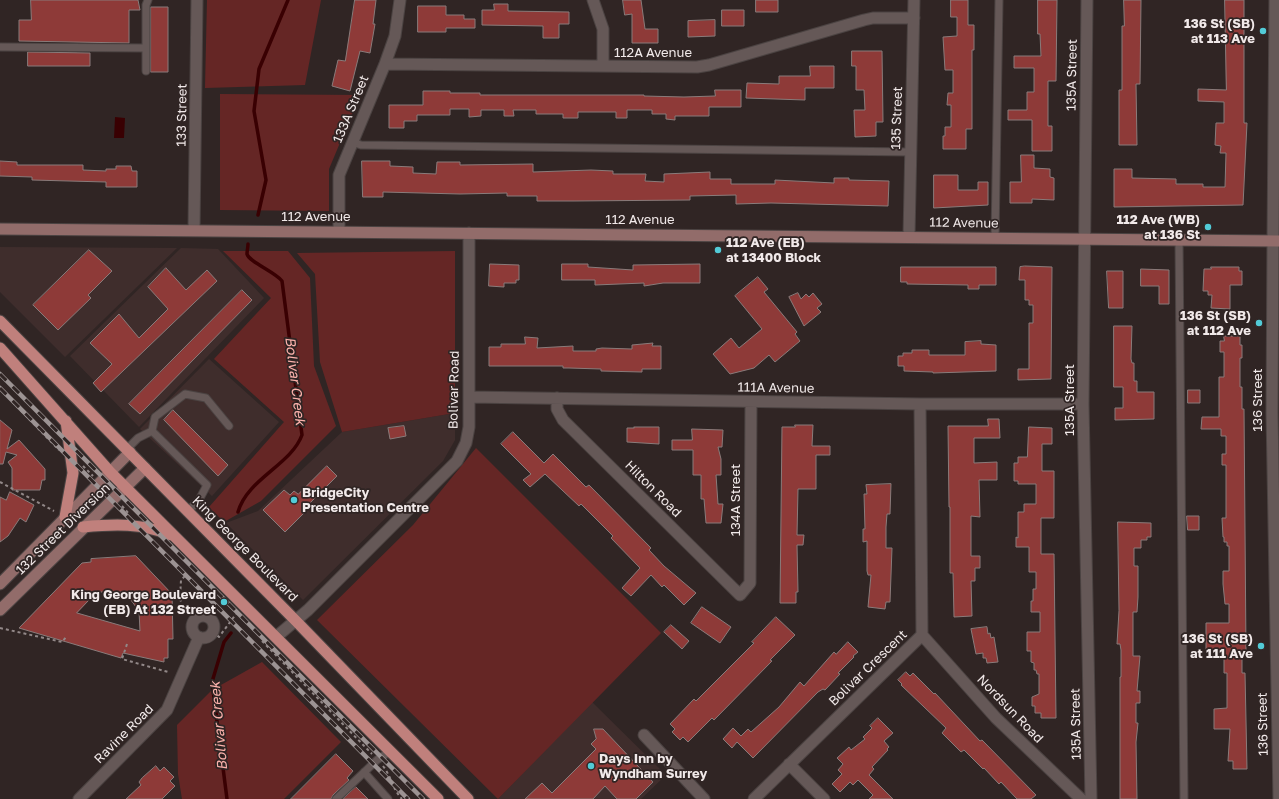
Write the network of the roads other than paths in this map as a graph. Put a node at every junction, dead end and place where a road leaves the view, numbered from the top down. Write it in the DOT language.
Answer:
graph roads {
  1 [pos="148,0"];
  2 [pos="197,0"];
  3 [pos="400,0"];
  4 [pos="593,0"];
  5 [pos="914,0"];
  6 [pos="999,0"];
  7 [pos="1087,0"];
  8 [pos="1275,0"];
  9 [pos="914,18"];
  10 [pos="0,47"];
  11 [pos="146,48"];
  12 [pos="385,64"];
  13 [pos="603,66"];
  14 [pos="146,71"];
  15 [pos="1277,93"];
  16 [pos="352,142"];
  17 [pos="910,152"];
  18 [pos="0,229"];
  19 [pos="194,230"];
  20 [pos="339,231"];
  21 [pos="469,233"];
  22 [pos="909,236"];
  23 [pos="995,238"];
  24 [pos="1084,239"];
  25 [pos="1179,240"];
  26 [pos="1276,241"];
  27 [pos="0,321"];
  28 [pos="0,348"];
  29 [pos="469,397"];
  30 [pos="557,398"];
  31 [pos="751,402"];
  32 [pos="920,404"];
  33 [pos="1083,404"];
  34 [pos="1276,413"];
  35 [pos="66,421"];
  36 [pos="229,426"];
  37 [pos="152,431"];
  38 [pos="128,451"];
  39 [pos="146,468"];
  40 [pos="110,472"];
  41 [pos="125,487"];
  42 [pos="188,511"];
  43 [pos="65,517"];
  44 [pos="84,527"];
  45 [pos="175,536"];
  46 [pos="0,584"];
  47 [pos="740,595"];
  48 [pos="1277,602"];
  49 [pos="0,610"];
  50 [pos="296,620"];
  51 [pos="922,635"];
  52 [pos="276,637"];
  53 [pos="199,638"];
  54 [pos="1278,726"];
  55 [pos="644,735"];
  56 [pos="389,752"];
  57 [pos="790,764"];
  58 [pos="364,772"];
  59 [pos="79,799"];
  60 [pos="336,799"];
  61 [pos="388,799"];
  62 [pos="438,799"];
  63 [pos="468,799"];
  64 [pos="704,799"];
  65 [pos="754,799"];
  66 [pos="824,799"];
  67 [pos="1081,799"];
  68 [pos="1091,799"];
  69 [pos="1184,799"];
  70 [pos="1279,799"];
  1 -- 11 [label="lane"];
  2 -- 19 [label="street, 133 Street"];
  3 -- 12 [label="street, 133A Street"];
  4 -- 13 [label="street"];
  5 -- 9 [label="street, 135 Street"];
  6 -- 23 [label="lane"];
  7 -- 24 [label="street, 135A Street"];
  8 -- 15 [label="street, 136 Street"];
  9 -- 13 [label="street, 112A Avenue"];
  9 -- 17 [label="street, 135 Street"];
  10 -- 11 [label="lane"];
  11 -- 14 [label="lane"];
  12 -- 13 [label="street, 112A Avenue"];
  12 -- 16 [label="street, 133A Street"];
  15 -- 26 [label="street, 136 Street"];
  16 -- 17 [label="lane"];
  16 -- 20 [label="street, 133A Street"];
  17 -- 22 [label="street, 135 Street"];
  18 -- 19 [label="main road, 112 Avenue"];
  19 -- 20 [label="main road, 112 Avenue"];
  20 -- 21 [label="main road, 112 Avenue"];
  21 -- 22 [label="main road, 112 Avenue"];
  21 -- 29 [label="street, Bolivar Road"];
  22 -- 23 [label="main road, 112 Avenue"];
  23 -- 24 [label="main road, 112 Avenue"];
  24 -- 25 [label="main road, 112 Avenue"];
  24 -- 33 [label="street, 135A Street"];
  25 -- 26 [label="main road, 112 Avenue"];
  25 -- 69 [label="lane"];
  26 -- 34 [label="street, 136 Street"];
  27 -- 38 [label="main road, King George Boulevard"];
  28 -- 35 [label="main road"];
  29 -- 30 [label="street, 111A Avenue"];
  29 -- 50 [label="street, Bolivar Road"];
  30 -- 31 [label="street, 111A Avenue"];
  30 -- 47 [label="street, Hilton Road"];
  31 -- 32 [label="street, 111A Avenue"];
  31 -- 47 [label="street, 134A Street"];
  32 -- 33 [label="street, 111A Avenue"];
  32 -- 51 [label="street, Bolivar Crescent"];
  33 -- 68 [label="street, 135A Street"];
  34 -- 48 [label="street, 136 Street"];
  35 -- 40 [label="main road"];
  35 -- 43 [label="main road"];
  36 -- 37 [label="lane"];
  37 -- 38 [label="lane"];
  37 -- 42 [label="lane"];
  38 -- 39 [label="main road, King George Boulevard"];
  38 -- 40 [label="main road, 132 Street Diversion"];
  39 -- 41 [label="main road, 132 Street Diversion"];
  39 -- 42 [label="main road, King George Boulevard"];
  40 -- 41 [label="main road"];
  40 -- 43 [label="main road, 132 Street Diversion"];
  41 -- 44 [label="main road, 132 Street Diversion"];
  41 -- 45 [label="main road"];
  42 -- 50 [label="main road, King George Boulevard"];
  43 -- 46 [label="main road, 132 Street Diversion"];
  44 -- 45 [label="main road"];
  44 -- 49 [label="main road, 132 Street Diversion"];
  45 -- 52 [label="main road"];
  48 -- 54 [label="street, 136 Street"];
  50 -- 52 [label="street, Bolivar Road"];
  50 -- 63 [label="main road, King George Boulevard"];
  51 -- 57 [label="street, Bolivar Crescent"];
  51 -- 67 [label="street, Nordsun Road"];
  52 -- 56 [label="main road"];
  53 -- 53 [label="street"];
  53 -- 59 [label="street, Ravine Road"];
  54 -- 70 [label="street, 136 Street"];
  55 -- 64 [label="street"];
  56 -- 58 [label="lane"];
  56 -- 62 [label="main road"];
  57 -- 65 [label="street, Bolivar Crescent"];
  57 -- 66 [label="street"];
  58 -- 60 [label="lane"];
  58 -- 61 [label="lane"];
}
